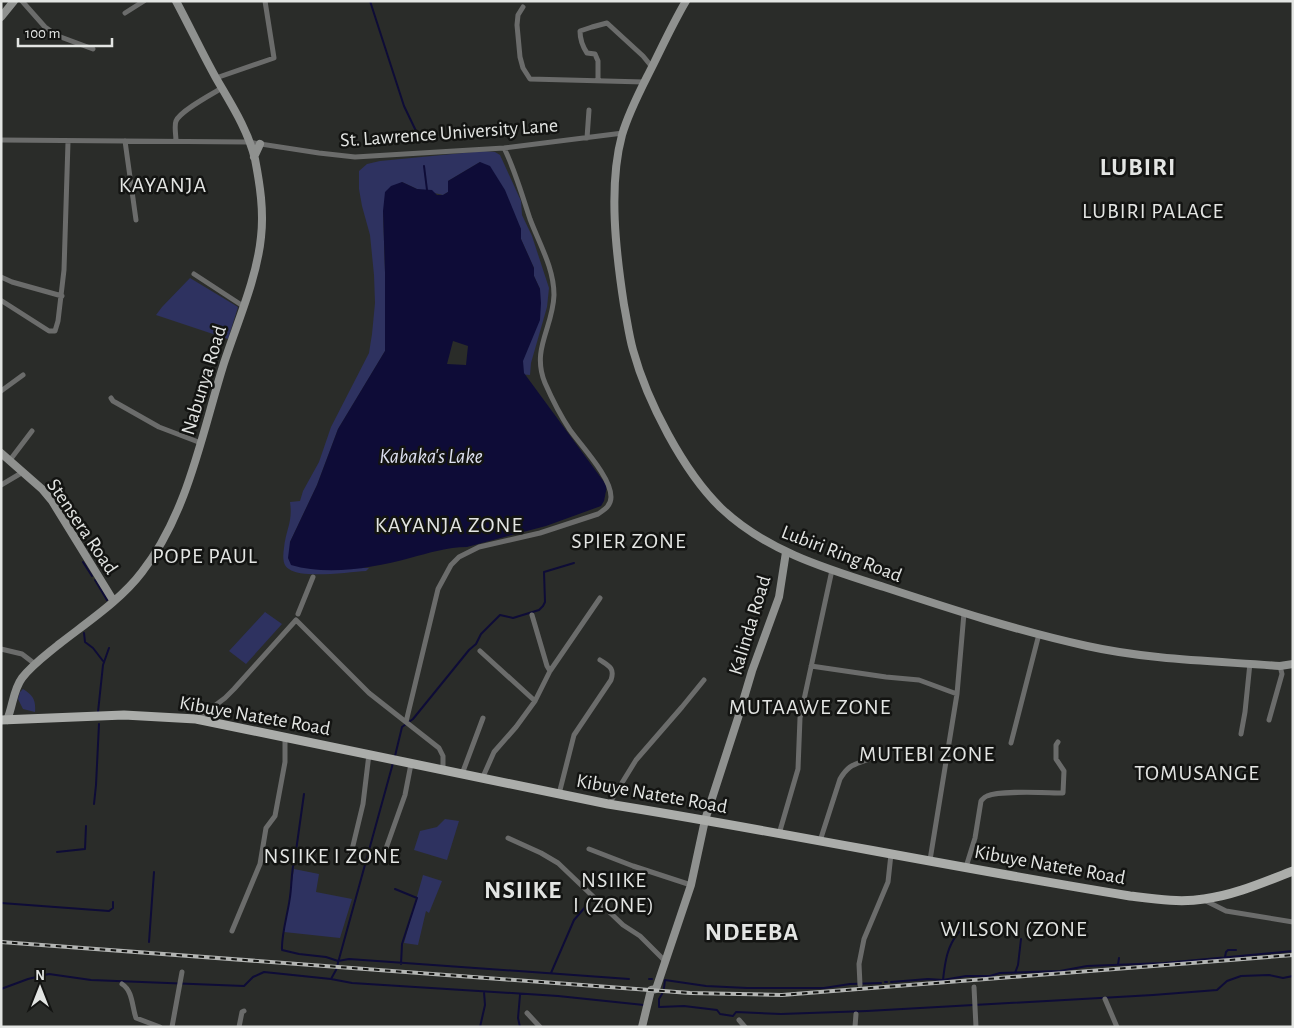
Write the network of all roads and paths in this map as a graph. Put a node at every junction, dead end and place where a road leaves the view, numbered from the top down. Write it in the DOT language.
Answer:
graph roads {
  1 [pos="14,1"];
  2 [pos="22,1"];
  3 [pos="144,1"];
  4 [pos="176,1"];
  5 [pos="265,1"];
  6 [pos="686,1"];
  7 [pos="523,7"];
  8 [pos="125,13"];
  9 [pos="1,17"];
  10 [pos="93,49"];
  11 [pos="652,67"];
  12 [pos="216,78"];
  13 [pos="598,80"];
  14 [pos="644,82"];
  15 [pos="222,88"];
  16 [pos="589,110"];
  17 [pos="623,134"];
  18 [pos="587,138"];
  19 [pos="1,140"];
  20 [pos="126,141"];
  21 [pos="176,141"];
  22 [pos="68,142"];
  23 [pos="248,142"];
  24 [pos="260,144"];
  25 [pos="504,148"];
  26 [pos="254,157"];
  27 [pos="136,220"];
  28 [pos="194,274"];
  29 [pos="1,277"];
  30 [pos="62,296"];
  31 [pos="2,301"];
  32 [pos="243,306"];
  33 [pos="23,375"];
  34 [pos="1,391"];
  35 [pos="111,398"];
  36 [pos="32,431"];
  37 [pos="201,443"];
  38 [pos="1,453"];
  39 [pos="10,460"];
  40 [pos="23,472"];
  41 [pos="1,485"];
  42 [pos="786,552"];
  43 [pos="832,570"];
  44 [pos="313,577"];
  45 [pos="600,598"];
  46 [pos="114,600"];
  47 [pos="964,613"];
  48 [pos="298,614"];
  49 [pos="532,615"];
  50 [pos="1039,634"];
  51 [pos="1,649"];
  52 [pos="480,651"];
  53 [pos="600,660"];
  54 [pos="1250,663"];
  55 [pos="34,664"];
  56 [pos="1293,664"];
  57 [pos="811,666"];
  58 [pos="1280,666"];
  59 [pos="550,671"];
  60 [pos="704,680"];
  61 [pos="957,694"];
  62 [pos="535,701"];
  63 [pos="484,718"];
  64 [pos="196,719"];
  65 [pos="4,720"];
  66 [pos="1269,720"];
  67 [pos="406,722"];
  68 [pos="1241,734"];
  69 [pos="285,738"];
  70 [pos="1058,742"];
  71 [pos="1011,744"];
  72 [pos="369,754"];
  73 [pos="869,759"];
  74 [pos="411,764"];
  75 [pos="443,771"];
  76 [pos="462,775"];
  77 [pos="482,779"];
  78 [pos="559,794"];
  79 [pos="608,804"];
  80 [pos="705,820"];
  81 [pos="778,834"];
  82 [pos="508,838"];
  83 [pos="820,842"];
  84 [pos="589,849"];
  85 [pos="384,854"];
  86 [pos="891,854"];
  87 [pos="350,858"];
  88 [pos="930,860"];
  89 [pos="966,867"];
  90 [pos="1293,870"];
  91 [pos="691,885"];
  92 [pos="1204,900"];
  93 [pos="1293,922"];
  94 [pos="232,931"];
  95 [pos="666,962"];
  96 [pos="182,972"];
  97 [pos="860,983"];
  98 [pos="122,984"];
  99 [pos="974,988"];
  100 [pos="1105,999"];
  101 [pos="244,1011"];
  102 [pos="527,1013"];
  103 [pos="856,1014"];
  104 [pos="739,1020"];
  105 [pos="160,1027"];
  106 [pos="172,1027"];
  107 [pos="239,1027"];
  108 [pos="540,1027"];
  109 [pos="642,1027"];
  110 [pos="745,1027"];
  111 [pos="855,1027"];
  112 [pos="976,1027"];
  113 [pos="1117,1027"];
  1 -- 9 [label="main road"];
  2 -- 10 [label="street"];
  3 -- 8 [label="street"];
  4 -- 12 [label="main road, Nabunya Road"];
  5 -- 12 [label="street"];
  6 -- 11 [label="main road, Lubiri Ring Road"];
  7 -- 13 [label="street"];
  11 -- 13 [label="street"];
  11 -- 14 [label="main road, Lubiri Ring Road"];
  12 -- 15 [label="main road, Nabunya Road"];
  13 -- 14 [label="street"];
  14 -- 17 [label="main road, Lubiri Ring Road"];
  15 -- 21 [label="street"];
  15 -- 23 [label="main road, Nabunya Road"];
  16 -- 18 [label="street"];
  17 -- 18 [label="street, St. Lawrence University Lane"];
  17 -- 42 [label="main road, Lubiri Ring Road"];
  18 -- 25 [label="street, St. Lawrence University Lane"];
  19 -- 22 [label="street, St. Lawrence University Lane"];
  20 -- 21 [label="street, St. Lawrence University Lane"];
  20 -- 22 [label="street, St. Lawrence University Lane"];
  20 -- 27 [label="street"];
  21 -- 23 [label="street, St. Lawrence University Lane"];
  22 -- 30 [label="street"];
  23 -- 24 [label="street, St. Lawrence University Lane"];
  23 -- 26 [label="main road, Nabunya Road"];
  24 -- 25 [label="street, St. Lawrence University Lane"];
  24 -- 26 [label="main road"];
  25 -- 67 [label="street"];
  26 -- 32 [label="main road, Nabunya Road"];
  28 -- 32 [label="street"];
  29 -- 30 [label="street"];
  30 -- 31 [label="street"];
  32 -- 37 [label="main road, Nabunya Road"];
  33 -- 34 [label="street"];
  35 -- 37 [label="street"];
  36 -- 39 [label="street"];
  37 -- 46 [label="main road, Nabunya Road"];
  38 -- 39 [label="main road, Stensera Road"];
  39 -- 40 [label="main road, Stensera Road"];
  40 -- 41 [label="street"];
  40 -- 46 [label="main road, Stensera Road"];
  42 -- 43 [label="main road, Lubiri Ring Road"];
  42 -- 80 [label="main road, Kalinda Road"];
  43 -- 47 [label="main road, Lubiri Ring Road"];
  43 -- 57 [label="street"];
  44 -- 48 [label="street"];
  45 -- 59 [label="street"];
  46 -- 55 [label="main road, Nabunya Road"];
  47 -- 50 [label="main road, Lubiri Ring Road"];
  47 -- 61 [label="street"];
  49 -- 59 [label="street"];
  50 -- 54 [label="main road, Lubiri Ring Road"];
  50 -- 71 [label="street"];
  51 -- 55 [label="street"];
  52 -- 62 [label="street"];
  53 -- 78 [label="street"];
  54 -- 58 [label="main road, Lubiri Ring Road"];
  54 -- 68 [label="street"];
  55 -- 65 [label="main road, Nabunya Road"];
  56 -- 58 [label="main road, Lubiri Ring Road"];
  57 -- 61 [label="street"];
  57 -- 81 [label="street"];
  58 -- 66 [label="street"];
  59 -- 62 [label="street"];
  60 -- 79 [label="street"];
  61 -- 88 [label="street"];
  62 -- 77 [label="street"];
  63 -- 76 [label="street"];
  64 -- 65 [label="main road, Kibuye Natete Road"];
  64 -- 67 [label="street"];
  64 -- 69 [label="main road, Kibuye Natete Road"];
  67 -- 75 [label="street"];
  69 -- 72 [label="main road, Kibuye Natete Road"];
  69 -- 94 [label="street"];
  70 -- 89 [label="street"];
  72 -- 74 [label="main road, Kibuye Natete Road"];
  72 -- 87 [label="street"];
  73 -- 83 [label="street"];
  74 -- 75 [label="main road, Kibuye Natete Road"];
  74 -- 85 [label="street"];
  75 -- 76 [label="main road, Kibuye Natete Road"];
  76 -- 77 [label="main road, Kibuye Natete Road"];
  77 -- 78 [label="main road, Kibuye Natete Road"];
  78 -- 79 [label="main road, Kibuye Natete Road"];
  79 -- 80 [label="main road, Kibuye Natete Road"];
  80 -- 81 [label="main road, Kibuye Natete Road"];
  80 -- 91 [label="main road, Kalinda Road"];
  81 -- 83 [label="main road, Kibuye Natete Road"];
  82 -- 95 [label="street"];
  83 -- 86 [label="main road, Kibuye Natete Road"];
  84 -- 91 [label="street"];
  86 -- 88 [label="main road, Kibuye Natete Road"];
  86 -- 97 [label="street"];
  88 -- 89 [label="main road, Kibuye Natete Road"];
  89 -- 92 [label="main road, Kibuye Natete Road"];
  90 -- 92 [label="main road, Kibuye Natete Road"];
  91 -- 95 [label="main road, Kalinda Road"];
  92 -- 93 [label="street"];
  95 -- 109 [label="main road, Kalinda Road"];
  96 -- 106 [label="street"];
  98 -- 105 [label="street"];
  99 -- 112 [label="street"];
  100 -- 113 [label="street"];
  101 -- 107 [label="street"];
  102 -- 108 [label="street"];
  103 -- 111 [label="street"];
  104 -- 110 [label="street"];
}
